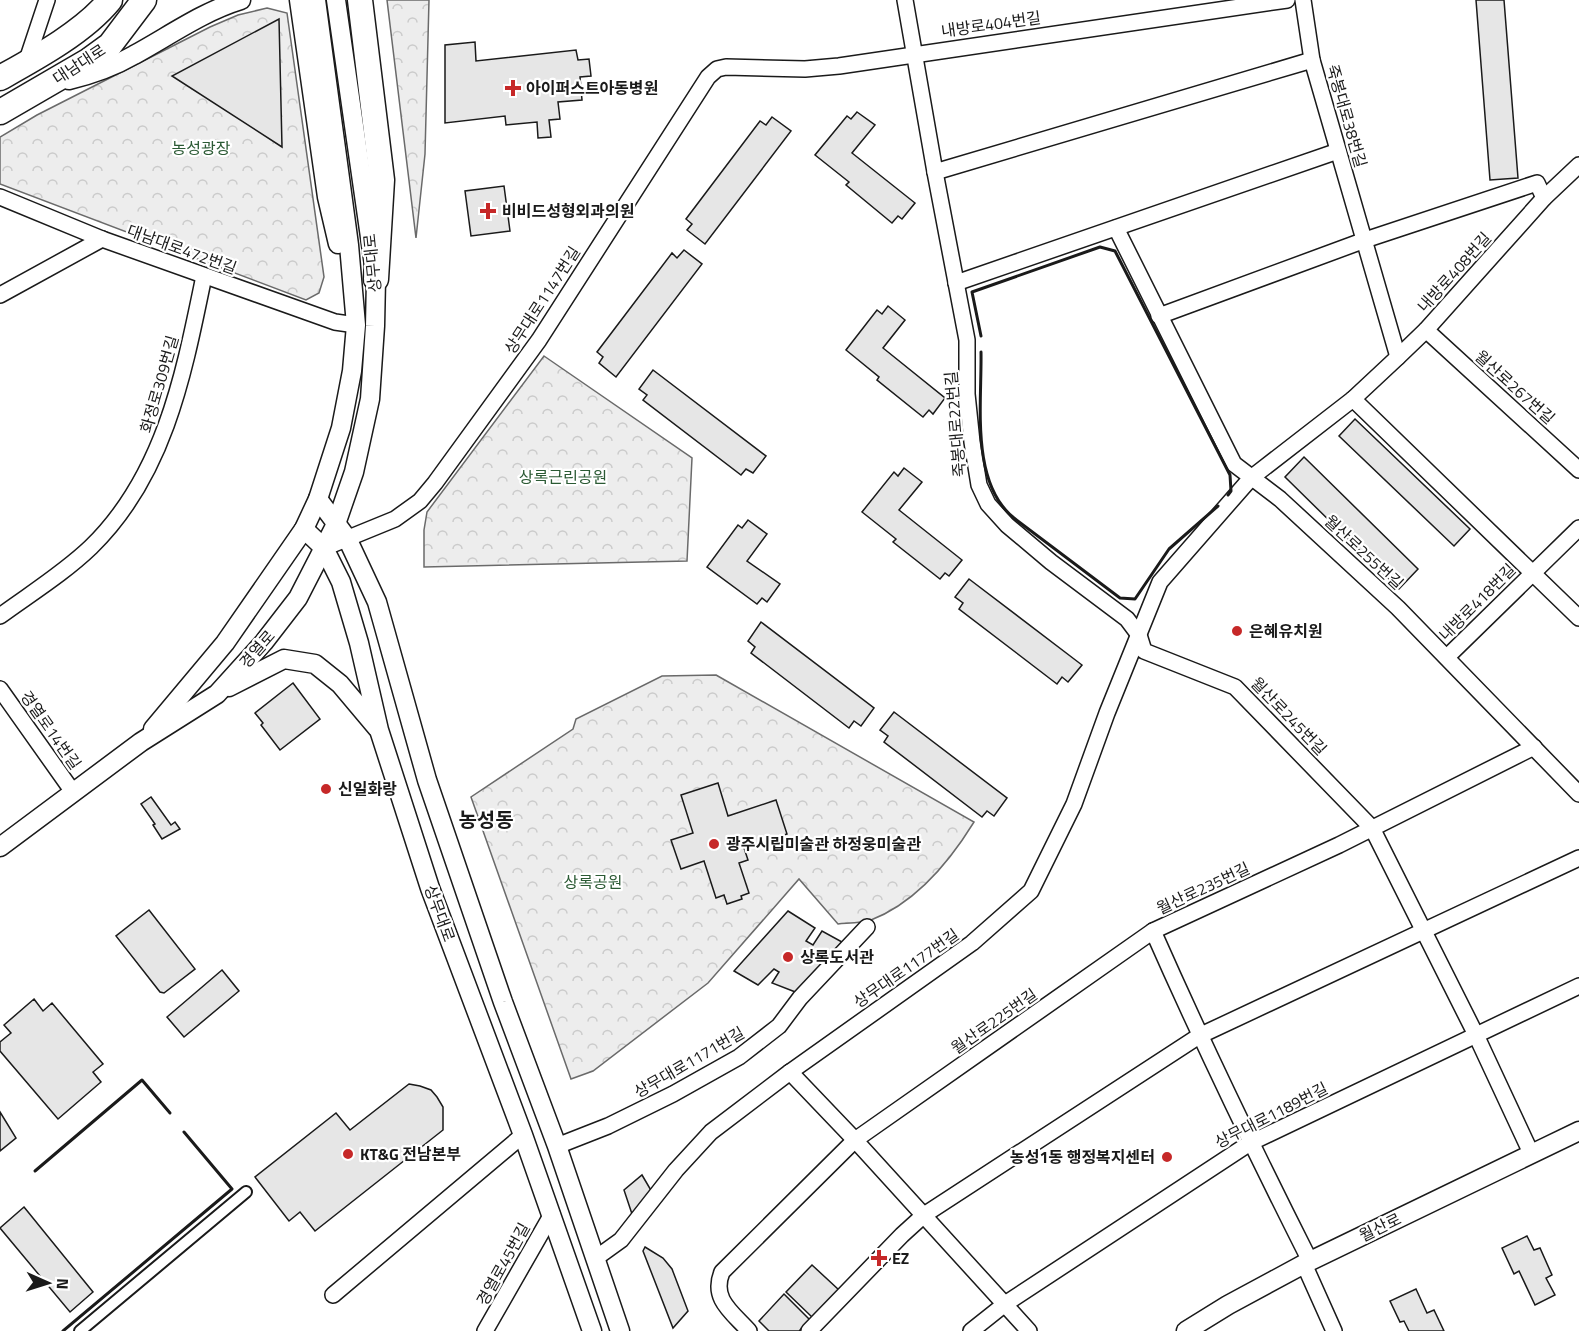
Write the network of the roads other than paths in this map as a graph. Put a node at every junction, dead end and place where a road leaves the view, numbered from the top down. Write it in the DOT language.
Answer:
graph roads {
  1 [pos="47,0"];
  2 [pos="110,0"];
  3 [pos="144,0"];
  4 [pos="241,0"];
  5 [pos="299,0"];
  6 [pos="316,0"];
  7 [pos="336,0"];
  8 [pos="360,0"];
  9 [pos="905,0"];
  10 [pos="1287,0"];
  11 [pos="1303,0"];
  12 [pos="913,54"];
  13 [pos="1312,60"];
  14 [pos="26,63"];
  15 [pos="0,78"];
  16 [pos="41,88"];
  17 [pos="0,112"];
  18 [pos="1338,151"];
  19 [pos="1579,165"];
  20 [pos="934,172"];
  21 [pos="0,197"];
  22 [pos="1544,198"];
  23 [pos="1116,228"];
  24 [pos="102,239"];
  25 [pos="1365,240"];
  26 [pos="204,276"];
  27 [pos="376,279"];
  28 [pos="956,283"];
  29 [pos="0,295"];
  30 [pos="1159,316"];
  31 [pos="356,325"];
  32 [pos="1426,330"];
  33 [pos="1398,357"];
  34 [pos="1353,399"];
  35 [pos="1579,470"];
  36 [pos="1251,478"];
  37 [pos="318,499"];
  38 [pos="1579,528"];
  39 [pos="304,529"];
  40 [pos="342,531"];
  41 [pos="324,548"];
  42 [pos="1533,573"];
  43 [pos="0,616"];
  44 [pos="1579,618"];
  45 [pos="1138,635"];
  46 [pos="1447,657"];
  47 [pos="0,689"];
  48 [pos="217,694"];
  49 [pos="379,730"];
  50 [pos="141,742"];
  51 [pos="1534,747"];
  52 [pos="73,792"];
  53 [pos="1579,794"];
  54 [pos="1372,828"];
  55 [pos="0,847"];
  56 [pos="1579,858"];
  57 [pos="867,927"];
  58 [pos="1153,931"];
  59 [pos="1423,931"];
  60 [pos="1579,986"];
  61 [pos="1476,1035"];
  62 [pos="1199,1036"];
  63 [pos="790,1072"];
  64 [pos="1579,1131"];
  65 [pos="523,1135"];
  66 [pos="855,1140"];
  67 [pos="1250,1143"];
  68 [pos="557,1146"];
  69 [pos="1531,1154"];
  70 [pos="246,1192"];
  71 [pos="552,1214"];
  72 [pos="924,1215"];
  73 [pos="596,1258"];
  74 [pos="1306,1263"];
  75 [pos="333,1295"];
  76 [pos="1005,1304"];
  77 [pos="80,1331"];
  78 [pos="485,1331"];
  79 [pos="592,1331"];
  80 [pos="620,1331"];
  81 [pos="749,1331"];
  82 [pos="809,1331"];
  83 [pos="971,1331"];
  84 [pos="1029,1331"];
  85 [pos="1186,1331"];
  86 [pos="1334,1331"];
  1 -- 14 [label="street"];
  2 -- 14 [label="main road, 대남대로"];
  3 -- 16 [label="main road, 대남대로"];
  4 -- 16 [label="street"];
  5 -- 31 [label="street, 상무대로"];
  6 -- 31 [label="street, 상무대로"];
  7 -- 27 [label="street, 상무대로"];
  8 -- 27 [label="main road"];
  9 -- 12 [label="street, 죽봉대로22번길"];
  10 -- 12 [label="street, 내방로404번길"];
  11 -- 13 [label="street, 죽봉대로38번길"];
  12 -- 20 [label="street, 죽봉대로22번길"];
  12 -- 40 [label="street, 상무대로1147번길"];
  13 -- 18 [label="street, 죽봉대로38번길"];
  13 -- 20 [label="street"];
  14 -- 15 [label="main road, 대남대로"];
  16 -- 17 [label="main road, 대남대로"];
  18 -- 23 [label="street"];
  18 -- 25 [label="street, 죽봉대로38번길"];
  19 -- 22 [label="street, 내방로408번길"];
  20 -- 28 [label="street, 죽봉대로22번길"];
  21 -- 24 [label="street, 대남대로472번길"];
  22 -- 25 [label="street"];
  22 -- 32 [label="street, 내방로408번길"];
  23 -- 28 [label="street"];
  23 -- 30 [label="street, 월산로255번길"];
  24 -- 26 [label="street, 대남대로472번길"];
  24 -- 29 [label="street"];
  25 -- 30 [label="street"];
  25 -- 33 [label="street, 죽봉대로38번길"];
  26 -- 31 [label="street, 대남대로472번길"];
  26 -- 43 [label="street, 화정로309번길"];
  27 -- 40 [label="street, 상무대로"];
  28 -- 45 [label="street, 죽봉대로22번길"];
  30 -- 36 [label="street, 월산로255번길"];
  31 -- 37 [label="street, 상무대로"];
  32 -- 33 [label="street, 내방로408번길"];
  32 -- 35 [label="street, 월산로267번길"];
  33 -- 34 [label="street, 내방로408번길"];
  34 -- 36 [label="street, 내방로408번길"];
  34 -- 42 [label="street"];
  36 -- 45 [label="street, 내방로408번길"];
  36 -- 46 [label="street, 월산로255번길"];
  37 -- 39 [label="street, 상무대로"];
  37 -- 40 [label="street, 상무대로"];
  38 -- 42 [label="street, 내방로418번길"];
  39 -- 41 [label="street, 상무대로"];
  39 -- 50 [label="street, 경열로"];
  40 -- 41 [label="street, 경열로"];
  40 -- 68 [label="street, 상무대로"];
  41 -- 48 [label="street, 경열로"];
  41 -- 49 [label="street, 상무대로"];
  42 -- 44 [label="street, 내방로418번길"];
  42 -- 46 [label="street, 내방로418번길"];
  45 -- 54 [label="street, 월산로245번길"];
  45 -- 63 [label="street, 상무대로1177번길"];
  46 -- 51 [label="street, 월산로255번길"];
  47 -- 52 [label="street, 경열로14번길"];
  48 -- 49 [label="street"];
  48 -- 50 [label="street, 경열로"];
  49 -- 65 [label="street, 상무대로"];
  50 -- 52 [label="street, 경열로"];
  51 -- 53 [label="street, 월산로255번길"];
  51 -- 54 [label="street"];
  52 -- 55 [label="street, 경열로"];
  54 -- 58 [label="street, 월산로235번길"];
  54 -- 59 [label="street, 월산로245번길"];
  56 -- 59 [label="street"];
  57 -- 68 [label="street, 상무대로1171번길"];
  58 -- 62 [label="street, 월산로235번길"];
  58 -- 66 [label="street, 월산로225번길"];
  59 -- 61 [label="street, 월산로245번길"];
  59 -- 62 [label="street"];
  60 -- 61 [label="street, 상무대로1189번길"];
  61 -- 67 [label="street, 상무대로1189번길"];
  61 -- 69 [label="street, 월산로245번길"];
  62 -- 67 [label="street, 월산로235번길"];
  62 -- 72 [label="street"];
  63 -- 66 [label="street"];
  63 -- 73 [label="street, 상무대로1177번길"];
  64 -- 69 [label="street, 월산로"];
  65 -- 71 [label="street, 상무대로"];
  65 -- 75 [label="street"];
  66 -- 72 [label="street"];
  66 -- 81 [label="street, 월산로225번길"];
  67 -- 74 [label="street, 월산로235번길"];
  67 -- 76 [label="street, 상무대로1189번길"];
  68 -- 73 [label="street, 상무대로"];
  69 -- 74 [label="street, 월산로"];
  70 -- 77 [label="street"];
  71 -- 78 [label="street, 경열로45번길"];
  71 -- 79 [label="street, 상무대로"];
  72 -- 76 [label="street"];
  72 -- 82 [label="street"];
  73 -- 80 [label="street, 상무대로"];
  74 -- 85 [label="street, 월산로"];
  74 -- 86 [label="street, 월산로235번길"];
  76 -- 83 [label="street, 상무대로1189번길"];
  76 -- 84 [label="street"];
}
